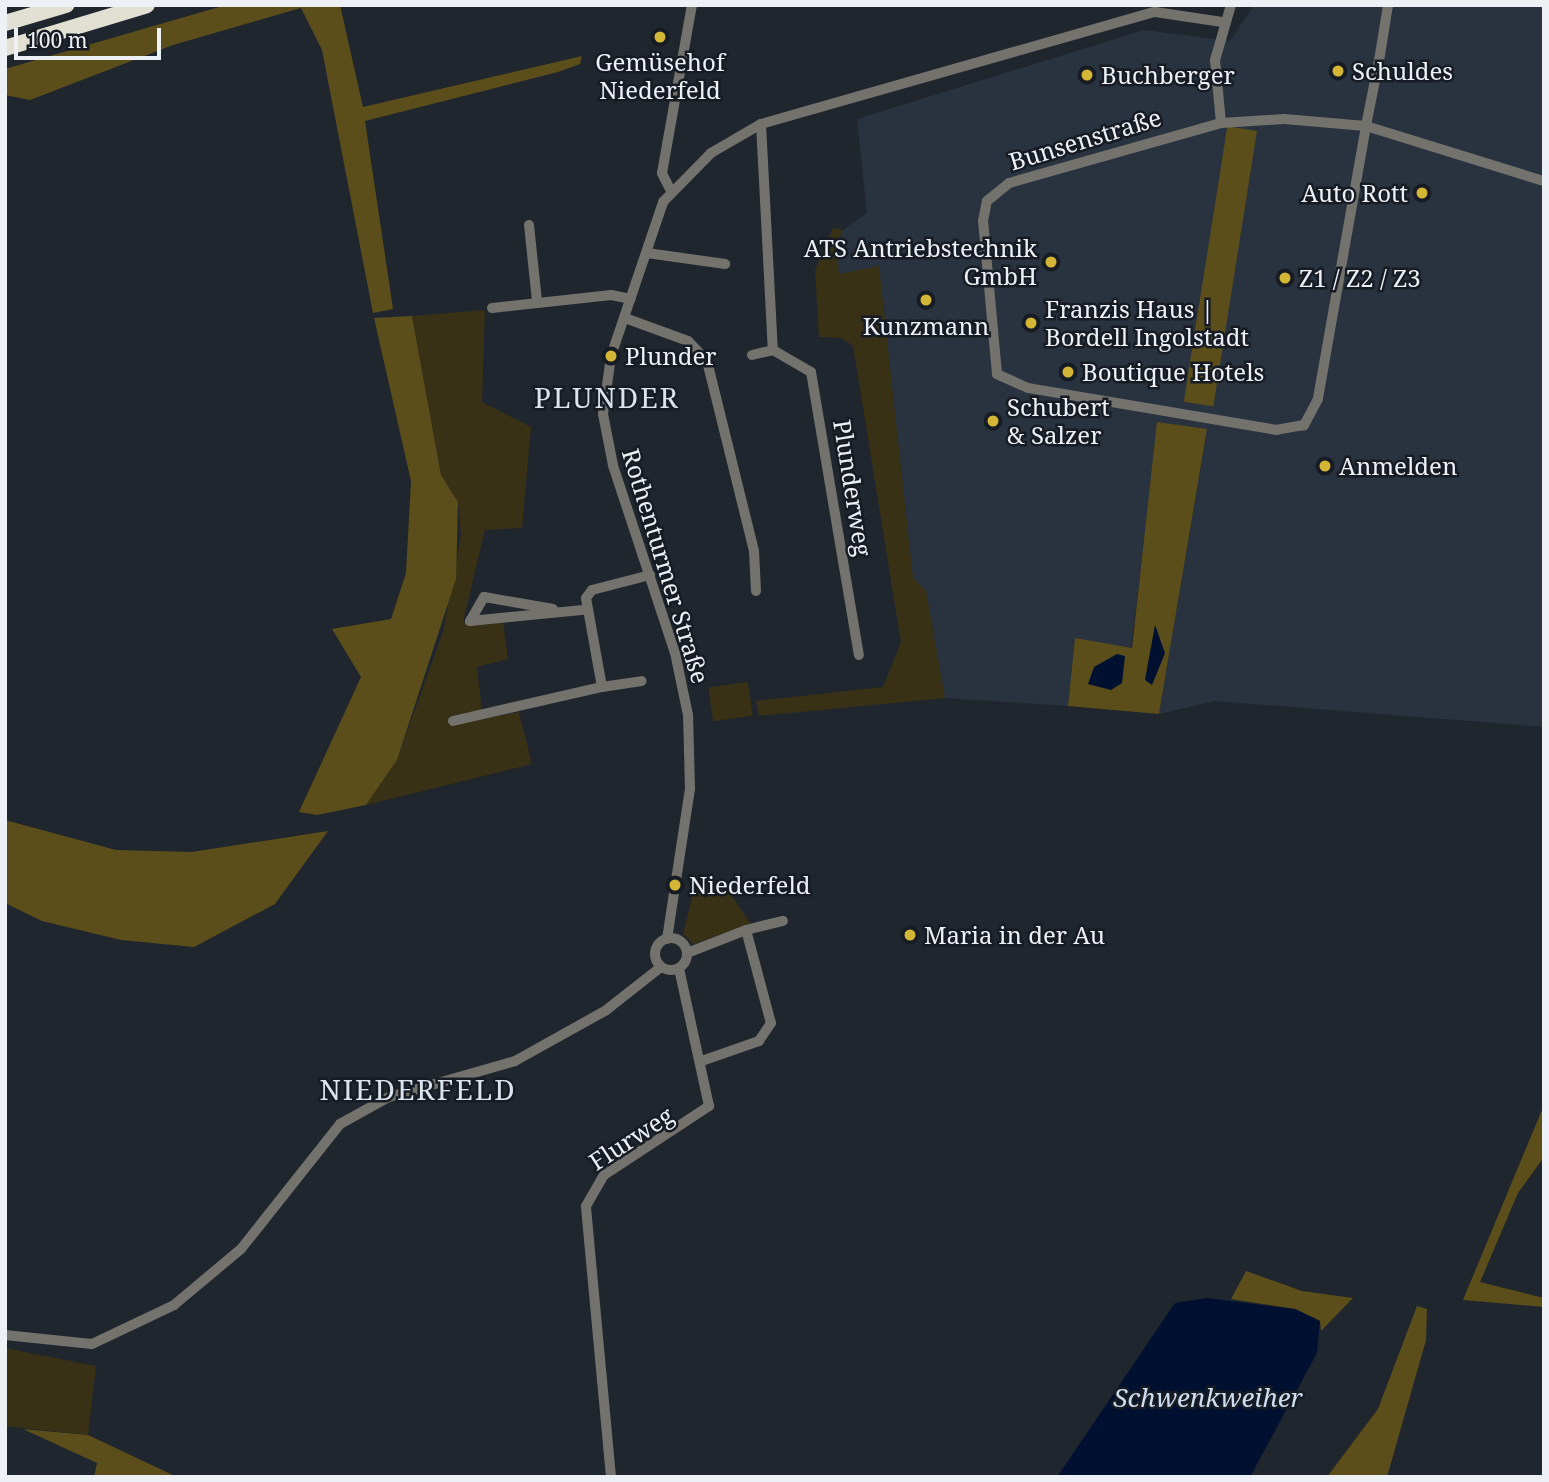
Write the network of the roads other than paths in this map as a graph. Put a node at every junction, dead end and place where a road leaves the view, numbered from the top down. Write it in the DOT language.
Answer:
graph roads {
  1 [pos="66,5"];
  2 [pos="148,5"];
  3 [pos="692,5"];
  4 [pos="1231,5"];
  5 [pos="1388,5"];
  6 [pos="1222,22"];
  7 [pos="5,23"];
  8 [pos="5,48"];
  9 [pos="1221,123"];
  10 [pos="761,124"];
  11 [pos="1366,126"];
  12 [pos="1544,181"];
  13 [pos="671,191"];
  14 [pos="529,225"];
  15 [pos="647,253"];
  16 [pos="724,264"];
  17 [pos="631,299"];
  18 [pos="537,301"];
  19 [pos="492,308"];
  20 [pos="625,318"];
  21 [pos="773,350"];
  22 [pos="752,355"];
  23 [pos="650,575"];
  24 [pos="756,591"];
  25 [pos="554,609"];
  26 [pos="583,610"];
  27 [pos="859,656"];
  28 [pos="642,681"];
  29 [pos="602,687"];
  30 [pos="453,721"];
  31 [pos="783,921"];
  32 [pos="746,930"];
  33 [pos="667,939"];
  34 [pos="687,953"];
  35 [pos="661,967"];
  36 [pos="679,968"];
  37 [pos="702,1061"];
  38 [pos="5,1335"];
  39 [pos="611,1477"];
  1 -- 7 [label="highway"];
  2 -- 8 [label="highway"];
  3 -- 13 [label="street"];
  4 -- 6 [label="street"];
  5 -- 11 [label="street"];
  6 -- 9 [label="street"];
  6 -- 10 [label="street, Rothenturmer Straße"];
  9 -- 11 [label="street, Bunsenstraße"];
  9 -- 11 [label="street, Bunsenstraße"];
  10 -- 13 [label="street, Rothenturmer Straße"];
  10 -- 21 [label="street"];
  11 -- 12 [label="street, Bunsenstraße"];
  13 -- 15 [label="street, Rothenturmer Straße"];
  14 -- 18 [label="street"];
  15 -- 16 [label="street"];
  15 -- 17 [label="street, Rothenturmer Straße"];
  17 -- 18 [label="street"];
  17 -- 20 [label="street, Rothenturmer Straße"];
  18 -- 19 [label="street"];
  20 -- 23 [label="street, Rothenturmer Straße"];
  20 -- 24 [label="street"];
  21 -- 22 [label="street"];
  21 -- 27 [label="street, Plunderweg"];
  23 -- 26 [label="street"];
  23 -- 33 [label="street, Rothenturmer Straße"];
  25 -- 25 [label="street"];
  25 -- 26 [label="street"];
  26 -- 29 [label="street"];
  28 -- 29 [label="street"];
  29 -- 30 [label="street"];
  31 -- 32 [label="street"];
  32 -- 34 [label="street"];
  32 -- 37 [label="street"];
  33 -- 34 [label="street"];
  33 -- 35 [label="street, Rothenturmer Straße"];
  34 -- 36 [label="street"];
  35 -- 36 [label="street"];
  35 -- 38 [label="street"];
  36 -- 37 [label="street, Flurweg"];
  37 -- 39 [label="street, Flurweg"];
}
